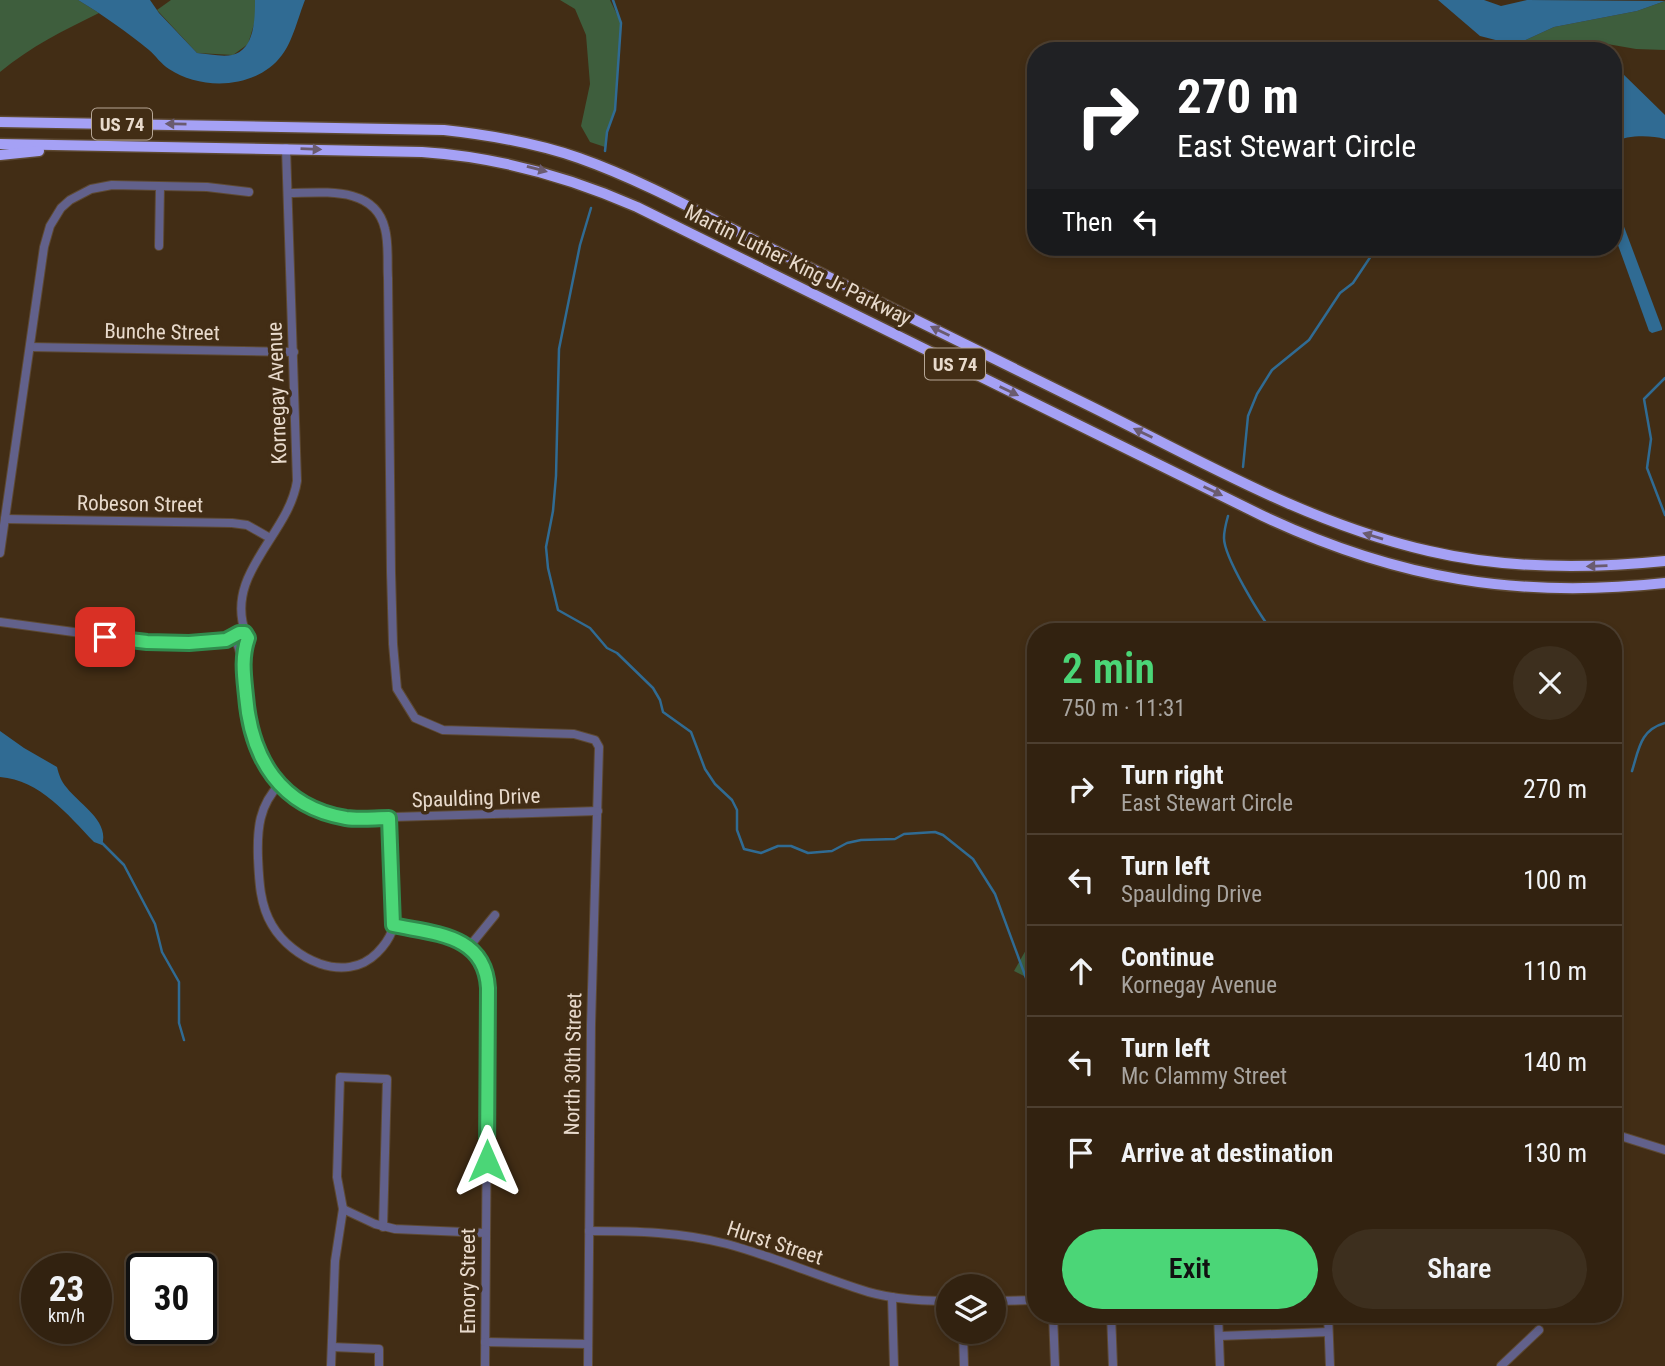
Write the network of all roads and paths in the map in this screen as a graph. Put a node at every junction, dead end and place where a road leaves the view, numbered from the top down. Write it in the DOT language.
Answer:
graph roads {
  1 [pos="0,122"];
  2 [pos="0,144"];
  3 [pos="81,146"];
  4 [pos="286,148"];
  5 [pos="0,155"];
  6 [pos="160,187"];
  7 [pos="248,192"];
  8 [pos="288,193"];
  9 [pos="159,246"];
  10 [pos="30,347"];
  11 [pos="294,352"];
  12 [pos="5,519"];
  13 [pos="270,538"];
  14 [pos="0,553"];
  15 [pos="1665,561"];
  16 [pos="1665,583"];
  17 [pos="0,622"];
  18 [pos="241,636"];
  19 [pos="280,784"];
  20 [pos="598,811"];
  21 [pos="389,818"];
  22 [pos="495,915"];
  23 [pos="393,925"];
  24 [pos="469,947"];
  25 [pos="1622,1137"];
  26 [pos="1665,1150"];
  27 [pos="342,1209"];
  28 [pos="383,1227"];
  29 [pos="589,1231"];
  30 [pos="486,1233"];
  31 [pos="892,1297"];
  32 [pos="936,1300"];
  33 [pos="1027,1300"];
  34 [pos="1006,1301"];
  35 [pos="1053,1323"];
  36 [pos="1111,1323"];
  37 [pos="1218,1323"];
  38 [pos="1328,1323"];
  39 [pos="1539,1330"];
  40 [pos="1328,1332"];
  41 [pos="1219,1336"];
  42 [pos="485,1342"];
  43 [pos="588,1344"];
  44 [pos="963,1344"];
  45 [pos="332,1348"];
  46 [pos="331,1366"];
  47 [pos="379,1366"];
  48 [pos="485,1366"];
  49 [pos="588,1366"];
  50 [pos="894,1366"];
  51 [pos="964,1366"];
  52 [pos="1055,1366"];
  53 [pos="1113,1366"];
  54 [pos="1220,1366"];
  55 [pos="1329,1366"];
  56 [pos="1501,1366"];
  15 -- 1 [label="highway, Martin Luther King Jr Parkway / US 74, one-way"];
  2 -- 3 [label="highway, Martin Luther King Jr Parkway / US 74"];
  3 -- 4 [label="highway, Martin Luther King Jr Parkway / US 74"];
  3 -- 5 [label="highway"];
  4 -- 8 [label="street, Kornegay Avenue"];
  4 -- 16 [label="highway, Martin Luther King Jr Parkway / US 74, one-way"];
  6 -- 7 [label="street"];
  6 -- 9 [label="street"];
  6 -- 10 [label="street"];
  8 -- 11 [label="street, Kornegay Avenue"];
  8 -- 20 [label="street, North 30th Street"];
  10 -- 11 [label="street, Bunche Street"];
  10 -- 12 [label="street"];
  11 -- 13 [label="street, Kornegay Avenue"];
  12 -- 13 [label="street, Robeson Street"];
  12 -- 14 [label="street"];
  13 -- 18 [label="street, Kornegay Avenue"];
  17 -- 18 [label="street"];
  18 -- 19 [label="street, Kornegay Avenue"];
  19 -- 21 [label="street, Spaulding Drive"];
  19 -- 23 [label="street"];
  20 -- 21 [label="street, Spaulding Drive"];
  20 -- 29 [label="street, North 30th Street"];
  21 -- 23 [label="street"];
  22 -- 24 [label="street"];
  23 -- 24 [label="street"];
  24 -- 30 [label="street, Emory Street"];
  25 -- 26 [label="street"];
  27 -- 28 [label="street"];
  27 -- 28 [label="street"];
  27 -- 45 [label="street"];
  28 -- 30 [label="street"];
  29 -- 31 [label="street, Hurst Street"];
  29 -- 43 [label="street, North 30th Street"];
  30 -- 42 [label="street, Emory Street"];
  31 -- 32 [label="street, Hurst Street"];
  31 -- 50 [label="street"];
  33 -- 34 [label="street"];
  35 -- 52 [label="street"];
  36 -- 53 [label="street"];
  37 -- 41 [label="street"];
  38 -- 40 [label="street"];
  39 -- 56 [label="street"];
  40 -- 41 [label="street"];
  40 -- 55 [label="street"];
  41 -- 54 [label="street"];
  42 -- 43 [label="street"];
  42 -- 48 [label="street, Emory Street"];
  43 -- 49 [label="street, North 30th Street"];
  44 -- 51 [label="street"];
  45 -- 46 [label="street"];
  45 -- 47 [label="street"];
}
